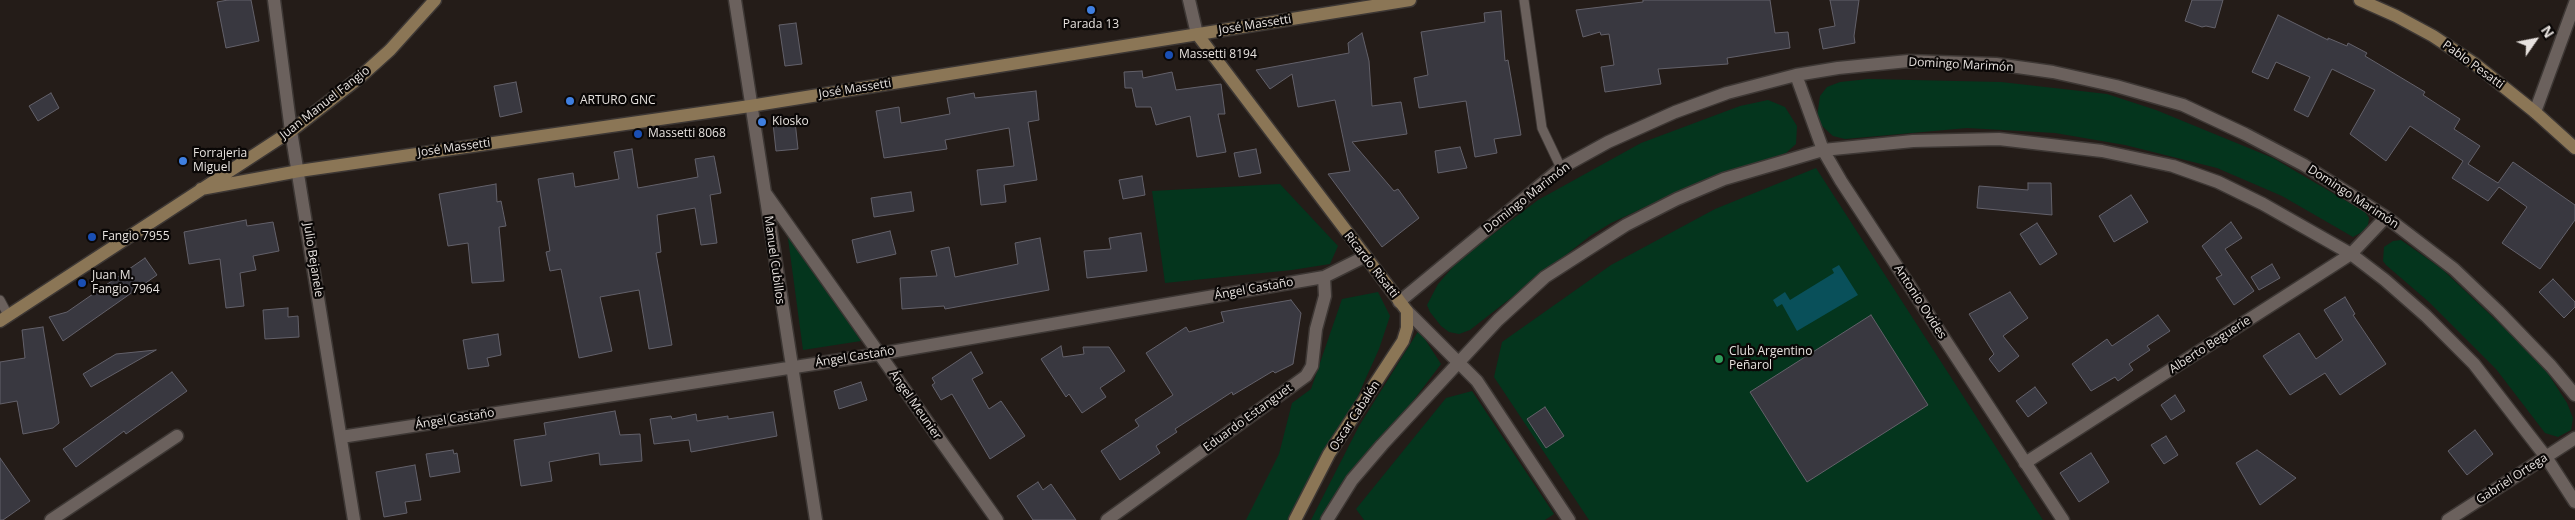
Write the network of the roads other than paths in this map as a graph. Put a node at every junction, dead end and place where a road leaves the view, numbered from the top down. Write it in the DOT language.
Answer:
graph roads {
  1 [pos="274,0"];
  2 [pos="435,0"];
  3 [pos="735,0"];
  4 [pos="1189,0"];
  5 [pos="1410,0"];
  6 [pos="1524,0"];
  7 [pos="2360,0"];
  8 [pos="2575,3"];
  9 [pos="1197,34"];
  10 [pos="1796,75"];
  11 [pos="750,106"];
  12 [pos="2535,112"];
  13 [pos="292,131"];
  14 [pos="2575,148"];
  15 [pos="1823,150"];
  16 [pos="1561,168"];
  17 [pos="299,171"];
  18 [pos="201,189"];
  19 [pos="764,192"];
  20 [pos="2386,216"];
  21 [pos="2351,254"];
  22 [pos="1364,257"];
  23 [pos="1324,277"];
  24 [pos="0,300"];
  25 [pos="1403,306"];
  26 [pos="4,318"];
  27 [pos="879,354"];
  28 [pos="1458,362"];
  29 [pos="790,367"];
  30 [pos="2575,396"];
  31 [pos="177,436"];
  32 [pos="341,436"];
  33 [pos="2575,438"];
  34 [pos="2546,457"];
  35 [pos="2025,463"];
  36 [pos="2575,502"];
  37 [pos="51,520"];
  38 [pos="354,520"];
  39 [pos="816,520"];
  40 [pos="997,520"];
  41 [pos="1107,520"];
  42 [pos="1295,520"];
  43 [pos="1327,520"];
  44 [pos="1569,520"];
  45 [pos="2063,520"];
  46 [pos="2448,520"];
  1 -- 13 [label="street, Julio Bejanele"];
  2 -- 13 [label="main road, Juan Manuel Fangio"];
  3 -- 11 [label="street, Manuel Cubillos"];
  4 -- 9 [label="street, Ricardo Risatti"];
  5 -- 9 [label="main road, José Massetti"];
  6 -- 16 [label="lane"];
  7 -- 12 [label="main road, Pablo Pesatti"];
  8 -- 12 [label="street"];
  9 -- 11 [label="main road, José Massetti"];
  9 -- 22 [label="main road, Ricardo Risatti"];
  10 -- 15 [label="street, Antonio Ovides"];
  10 -- 16 [label="street, Domingo Marimón"];
  10 -- 20 [label="street, Domingo Marimón"];
  11 -- 17 [label="main road, José Massetti"];
  11 -- 19 [label="street, Manuel Cubillos"];
  12 -- 14 [label="main road, Pablo Pesatti"];
  13 -- 17 [label="street, Julio Bejanele"];
  13 -- 18 [label="main road, Juan Manuel Fangio"];
  15 -- 21 [label="street"];
  15 -- 28 [label="street"];
  15 -- 35 [label="street, Antonio Ovides"];
  16 -- 25 [label="street, Domingo Marimón"];
  17 -- 18 [label="main road, Juan Manuel Fangio"];
  17 -- 32 [label="street, Julio Bejanele"];
  18 -- 26 [label="main road, Juan Manuel Fangio"];
  19 -- 27 [label="street, Ángel Meunier"];
  19 -- 29 [label="street, Manuel Cubillos"];
  20 -- 21 [label="street, Alberto Beguerie"];
  20 -- 30 [label="street, Domingo Marimón"];
  21 -- 34 [label="street"];
  21 -- 35 [label="street, Alberto Beguerie"];
  22 -- 23 [label="street, Ángel Castaño"];
  22 -- 25 [label="main road, Ricardo Risatti"];
  23 -- 27 [label="street, Ángel Castaño"];
  23 -- 41 [label="street, Eduardo Estanguet"];
  24 -- 26 [label="lane"];
  25 -- 28 [label="street, Ricardo Risatti"];
  25 -- 42 [label="main road, Oscar Cabalén"];
  27 -- 29 [label="street, Ángel Castaño"];
  27 -- 40 [label="street, Ángel Meunier"];
  28 -- 43 [label="street"];
  28 -- 44 [label="street, Ricardo Risatti"];
  29 -- 32 [label="street, Ángel Castaño"];
  29 -- 39 [label="street, Manuel Cubillos"];
  31 -- 37 [label="street"];
  32 -- 38 [label="street, Julio Bejanele"];
  33 -- 34 [label="street, Gabriel Ortega"];
  34 -- 36 [label="street"];
  34 -- 46 [label="street, Gabriel Ortega"];
  35 -- 45 [label="street, Antonio Ovides"];
}
